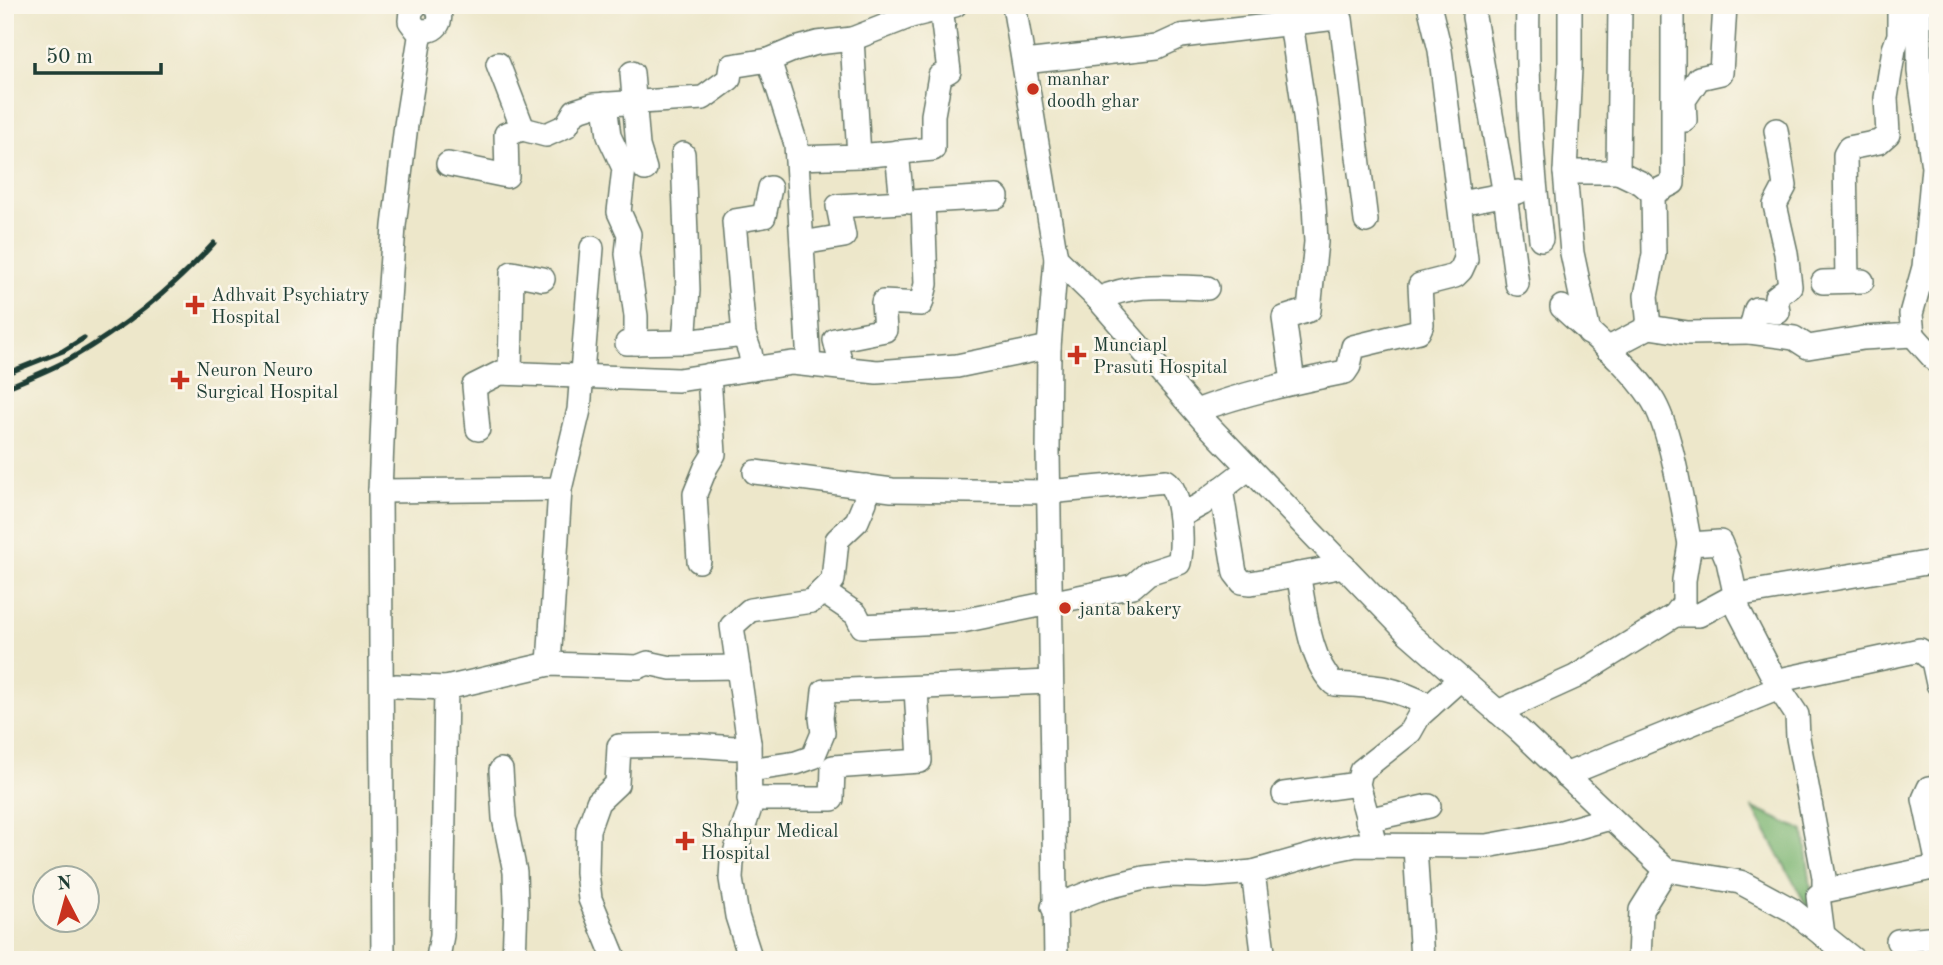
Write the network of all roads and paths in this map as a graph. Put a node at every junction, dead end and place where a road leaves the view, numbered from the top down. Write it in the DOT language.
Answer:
graph roads {
  1 [pos="1014,5"];
  2 [pos="1429,5"];
  3 [pos="1528,5"];
  4 [pos="1570,5"];
  5 [pos="1620,5"];
  6 [pos="1673,5"];
  7 [pos="1725,5"];
  8 [pos="1899,5"];
  9 [pos="1919,5"];
  10 [pos="412,7"];
  11 [pos="441,7"];
  12 [pos="948,7"];
  13 [pos="1474,17"];
  14 [pos="1292,23"];
  15 [pos="421,32"];
  16 [pos="852,39"];
  17 [pos="1928,49"];
  18 [pos="769,60"];
  19 [pos="1024,62"];
  20 [pos="498,64"];
  21 [pos="632,73"];
  22 [pos="636,102"];
  23 [pos="605,104"];
  24 [pos="523,129"];
  25 [pos="1673,129"];
  26 [pos="1776,130"];
  27 [pos="897,152"];
  28 [pos="683,155"];
  29 [pos="859,156"];
  30 [pos="797,158"];
  31 [pos="448,164"];
  32 [pos="645,169"];
  33 [pos="1565,172"];
  34 [pos="1618,172"];
  35 [pos="770,188"];
  36 [pos="1535,189"];
  37 [pos="1653,193"];
  38 [pos="1505,195"];
  39 [pos="997,197"];
  40 [pos="912,201"];
  41 [pos="1460,202"];
  42 [pos="1366,220"];
  43 [pos="1541,239"];
  44 [pos="802,243"];
  45 [pos="592,248"];
  46 [pos="1056,258"];
  47 [pos="543,279"];
  48 [pos="1823,282"];
  49 [pos="1517,285"];
  50 [pos="1207,288"];
  51 [pos="1098,299"];
  52 [pos="1562,307"];
  53 [pos="1649,327"];
  54 [pos="1750,332"];
  55 [pos="1589,333"];
  56 [pos="744,335"];
  57 [pos="1913,335"];
  58 [pos="684,342"];
  59 [pos="1049,347"];
  60 [pos="1607,349"];
  61 [pos="1938,363"];
  62 [pos="809,364"];
  63 [pos="842,368"];
  64 [pos="753,369"];
  65 [pos="510,373"];
  66 [pos="709,376"];
  67 [pos="581,377"];
  68 [pos="1293,382"];
  69 [pos="1196,411"];
  70 [pos="478,429"];
  71 [pos="1249,468"];
  72 [pos="755,472"];
  73 [pos="866,486"];
  74 [pos="559,489"];
  75 [pos="1221,489"];
  76 [pos="380,491"];
  77 [pos="1048,492"];
  78 [pos="1180,516"];
  79 [pos="1690,544"];
  80 [pos="699,561"];
  81 [pos="1938,561"];
  82 [pos="1343,566"];
  83 [pos="1298,574"];
  84 [pos="822,591"];
  85 [pos="1736,595"];
  86 [pos="1051,601"];
  87 [pos="1675,615"];
  88 [pos="549,664"];
  89 [pos="738,667"];
  90 [pos="1461,679"];
  91 [pos="1050,682"];
  92 [pos="1777,684"];
  93 [pos="1938,684"];
  94 [pos="396,686"];
  95 [pos="446,688"];
  96 [pos="916,688"];
  97 [pos="1430,706"];
  98 [pos="1498,712"];
  99 [pos="749,743"];
  100 [pos="501,770"];
  101 [pos="749,770"];
  102 [pos="1565,775"];
  103 [pos="1358,785"];
  104 [pos="1938,787"];
  105 [pos="1284,794"];
  106 [pos="750,799"];
  107 [pos="1429,806"];
  108 [pos="1610,818"];
  109 [pos="1367,820"];
  110 [pos="1375,844"];
  111 [pos="1415,847"];
  112 [pos="1666,870"];
  113 [pos="1253,872"];
  114 [pos="1824,891"];
  115 [pos="1053,907"];
  116 [pos="1823,934"];
  117 [pos="1938,937"];
  118 [pos="1898,941"];
  119 [pos="383,960"];
  120 [pos="441,960"];
  121 [pos="514,960"];
  122 [pos="615,960"];
  123 [pos="751,960"];
  124 [pos="1055,960"];
  125 [pos="1264,960"];
  126 [pos="1422,960"];
  127 [pos="1639,960"];
  128 [pos="1854,960"];
  1 -- 19 [label="street"];
  2 -- 41 [label="street"];
  3 -- 36 [label="street"];
  4 -- 33 [label="street"];
  5 -- 34 [label="street"];
  6 -- 25 [label="street"];
  7 -- 25 [label="street"];
  8 -- 48 [label="street"];
  9 -- 17 [label="street"];
  10 -- 15 [label="street"];
  11 -- 15 [label="street"];
  12 -- 16 [label="street"];
  12 -- 27 [label="street"];
  13 -- 38 [label="street"];
  14 -- 19 [label="street"];
  14 -- 42 [label="street"];
  14 -- 68 [label="street"];
  15 -- 76 [label="street"];
  16 -- 18 [label="street"];
  16 -- 29 [label="street"];
  17 -- 57 [label="street"];
  18 -- 22 [label="street"];
  18 -- 30 [label="street"];
  19 -- 46 [label="street"];
  20 -- 24 [label="street"];
  21 -- 22 [label="street"];
  22 -- 23 [label="street"];
  22 -- 32 [label="street"];
  23 -- 24 [label="street"];
  23 -- 58 [label="street"];
  24 -- 31 [label="street"];
  25 -- 37 [label="street"];
  26 -- 54 [label="street"];
  27 -- 29 [label="street"];
  27 -- 40 [label="street"];
  28 -- 58 [label="street"];
  29 -- 30 [label="street"];
  30 -- 44 [label="street"];
  33 -- 34 [label="street"];
  33 -- 55 [label="street"];
  34 -- 37 [label="street"];
  35 -- 56 [label="street"];
  36 -- 38 [label="street"];
  36 -- 43 [label="street"];
  37 -- 53 [label="street"];
  38 -- 41 [label="street"];
  38 -- 49 [label="street"];
  39 -- 40 [label="street"];
  40 -- 44 [label="street"];
  40 -- 63 [label="street"];
  41 -- 68 [label="street"];
  44 -- 62 [label="street"];
  45 -- 67 [label="street"];
  46 -- 51 [label="street"];
  46 -- 59 [label="street"];
  47 -- 65 [label="street"];
  50 -- 51 [label="street"];
  51 -- 69 [label="street"];
  52 -- 55 [label="street"];
  53 -- 54 [label="street"];
  53 -- 60 [label="street"];
  54 -- 57 [label="street"];
  55 -- 60 [label="street"];
  56 -- 58 [label="street"];
  56 -- 64 [label="street"];
  57 -- 61 [label="street"];
  59 -- 63 [label="street"];
  59 -- 77 [label="street"];
  60 -- 79 [label="street"];
  62 -- 63 [label="street"];
  62 -- 64 [label="street"];
  64 -- 66 [label="street"];
  65 -- 67 [label="street"];
  65 -- 70 [label="street"];
  66 -- 67 [label="street"];
  66 -- 80 [label="street"];
  67 -- 74 [label="street"];
  68 -- 69 [label="street"];
  69 -- 71 [label="street"];
  71 -- 75 [label="street"];
  71 -- 82 [label="street"];
  72 -- 73 [label="street"];
  73 -- 77 [label="street"];
  73 -- 84 [label="street"];
  74 -- 76 [label="street"];
  74 -- 88 [label="street"];
  75 -- 78 [label="street"];
  75 -- 83 [label="street"];
  76 -- 119 [label="street"];
  77 -- 78 [label="street"];
  77 -- 86 [label="street"];
  78 -- 86 [label="street"];
  79 -- 85 [label="street"];
  79 -- 87 [label="street"];
  81 -- 85 [label="street"];
  82 -- 83 [label="street"];
  82 -- 90 [label="street"];
  83 -- 97 [label="street"];
  84 -- 86 [label="street"];
  84 -- 89 [label="street"];
  85 -- 87 [label="street"];
  85 -- 92 [label="street"];
  86 -- 91 [label="street"];
  87 -- 98 [label="street"];
  88 -- 89 [label="street"];
  88 -- 95 [label="street"];
  89 -- 99 [label="street"];
  90 -- 97 [label="street"];
  90 -- 98 [label="street"];
  91 -- 96 [label="street"];
  91 -- 115 [label="street"];
  92 -- 93 [label="street"];
  92 -- 102 [label="street"];
  92 -- 114 [label="street"];
  94 -- 95 [label="street"];
  95 -- 120 [label="street"];
  96 -- 101 [label="street"];
  96 -- 106 [label="street"];
  97 -- 103 [label="street"];
  98 -- 102 [label="street"];
  99 -- 101 [label="street"];
  99 -- 122 [label="street"];
  100 -- 121 [label="street"];
  101 -- 106 [label="street"];
  102 -- 108 [label="street"];
  103 -- 105 [label="street"];
  103 -- 109 [label="street"];
  104 -- 114 [label="street"];
  106 -- 123 [label="street"];
  107 -- 109 [label="street"];
  108 -- 111 [label="street"];
  108 -- 112 [label="street"];
  109 -- 110 [label="street"];
  110 -- 111 [label="street"];
  110 -- 113 [label="street"];
  111 -- 126 [label="street"];
  112 -- 116 [label="street"];
  112 -- 127 [label="street"];
  113 -- 115 [label="street"];
  113 -- 125 [label="street"];
  114 -- 116 [label="street"];
  115 -- 124 [label="street"];
  116 -- 128 [label="street"];
  117 -- 118 [label="street"];
}
